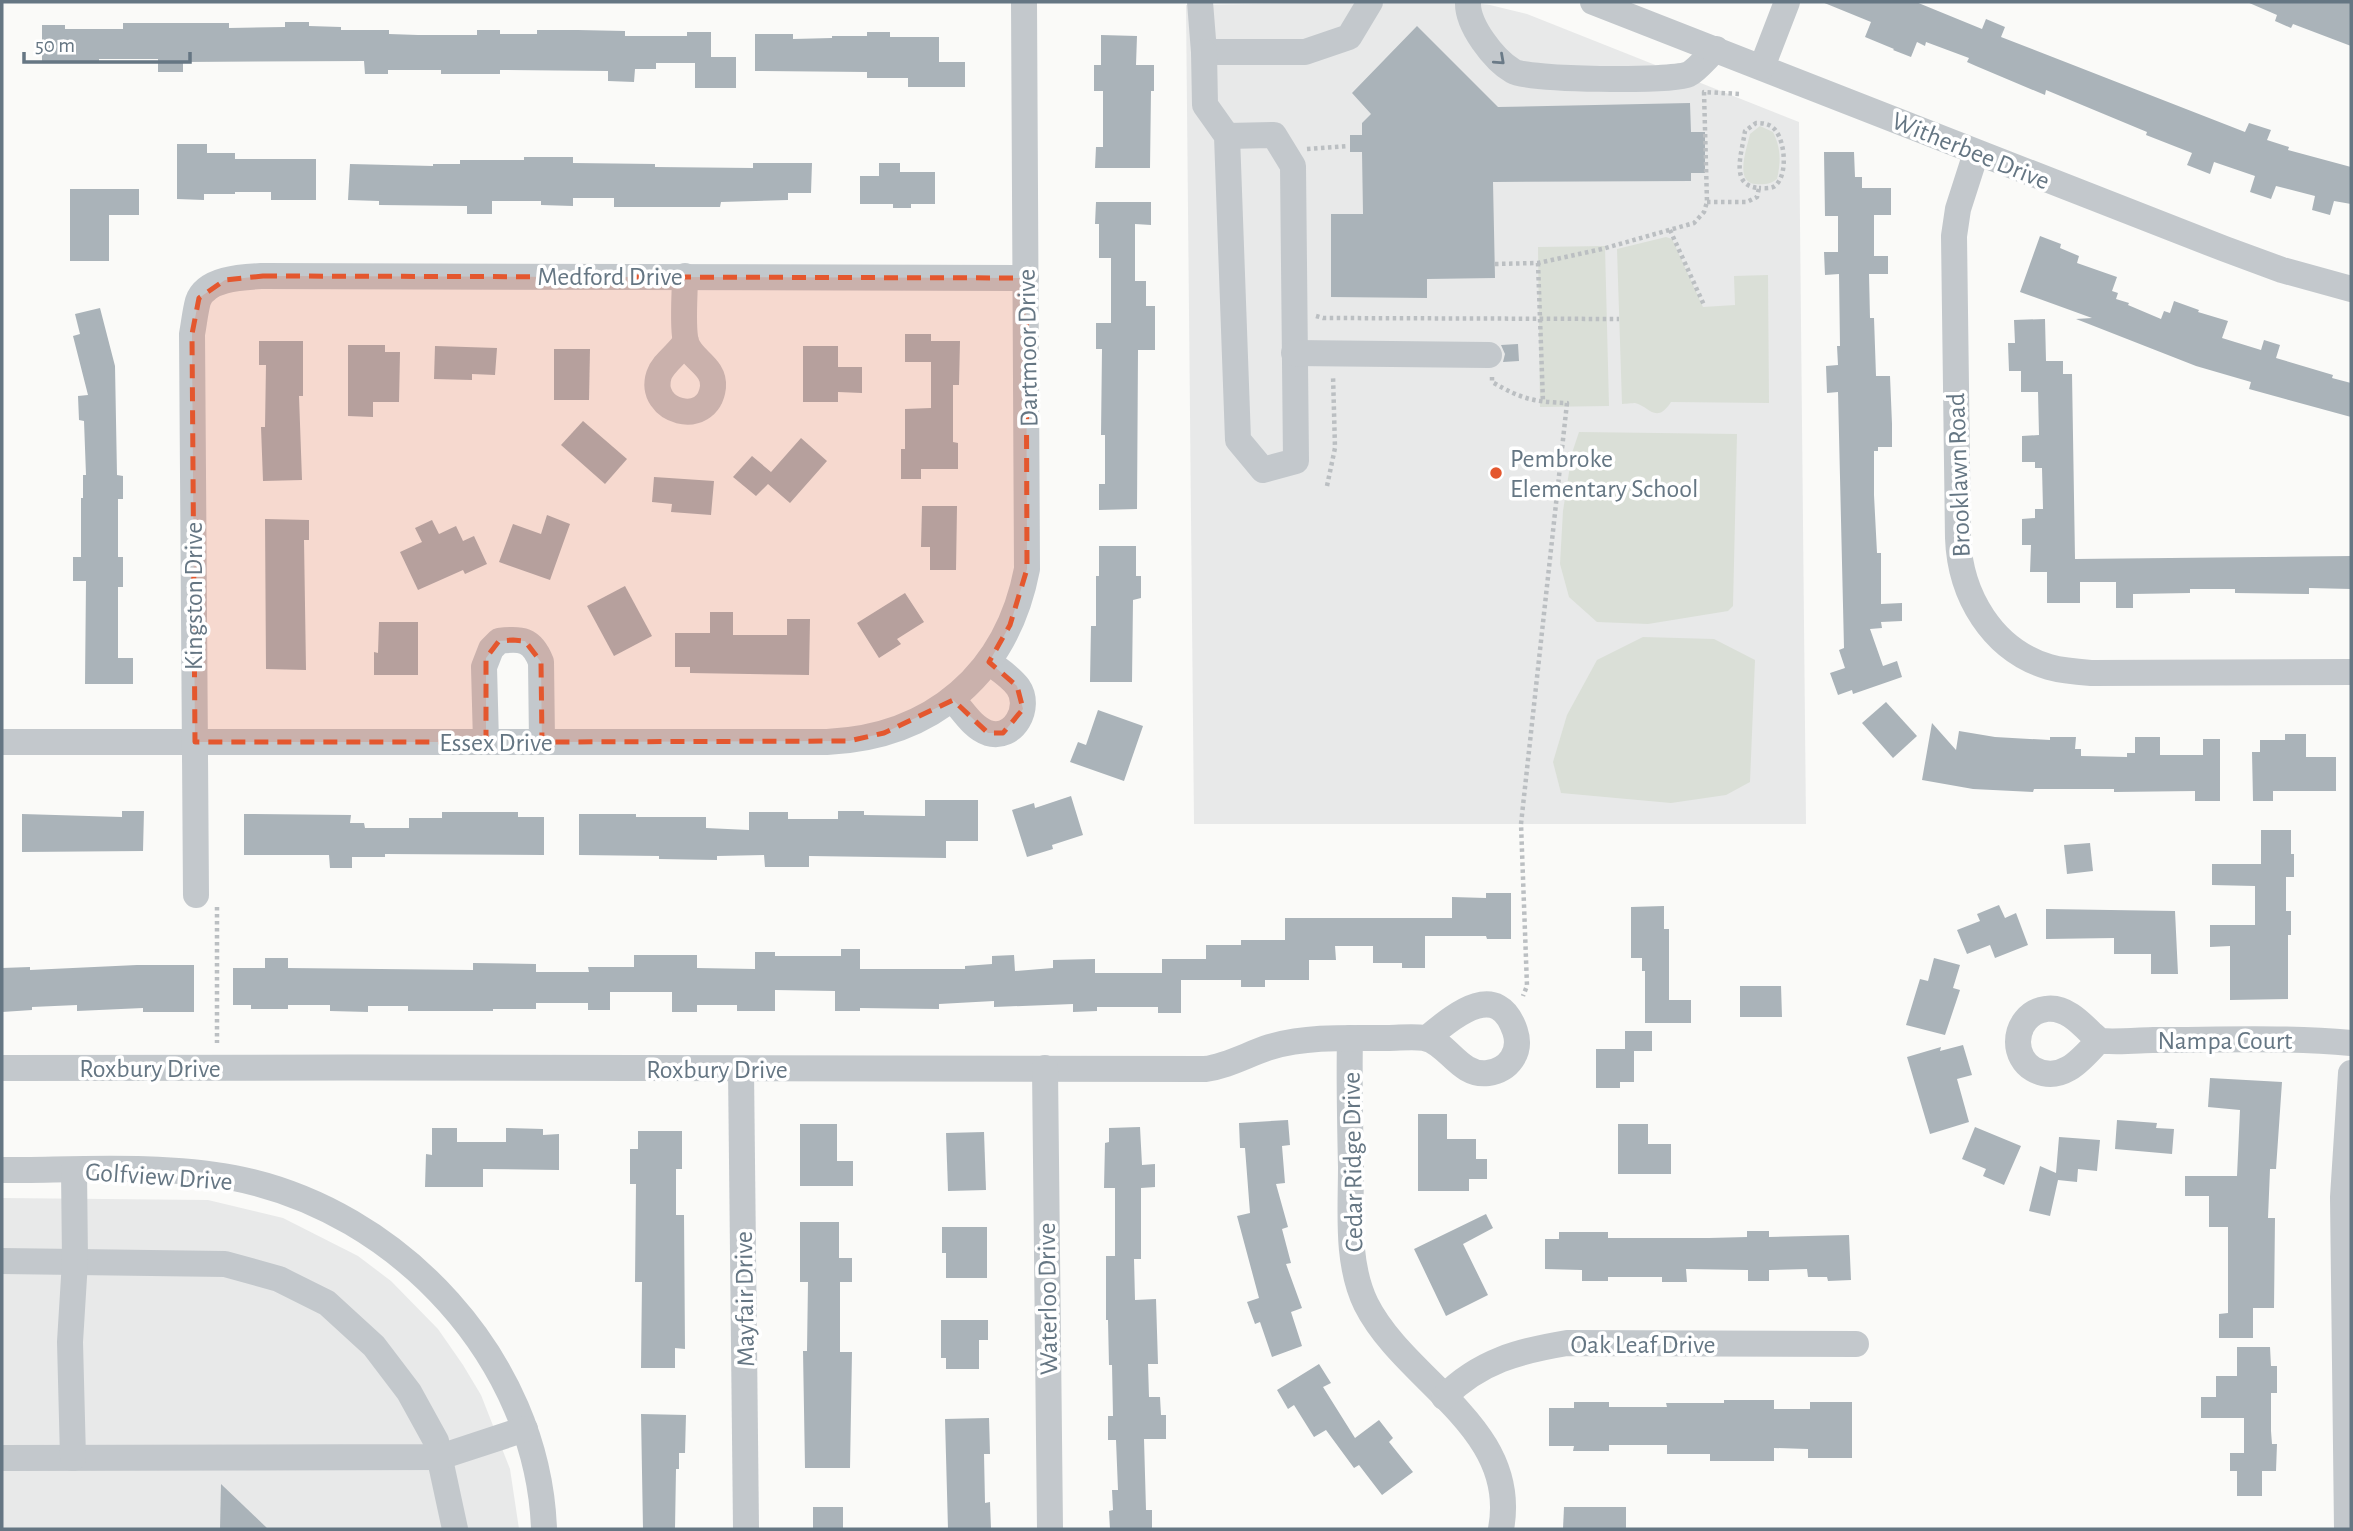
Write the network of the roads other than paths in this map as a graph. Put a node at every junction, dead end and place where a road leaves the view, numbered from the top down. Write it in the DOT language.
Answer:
graph roads {
  1 [pos="1024,2"];
  2 [pos="1200,2"];
  3 [pos="1370,2"];
  4 [pos="1468,2"];
  5 [pos="1593,2"];
  6 [pos="1787,2"];
  7 [pos="1716,49"];
  8 [pos="1204,51"];
  9 [pos="1762,66"];
  10 [pos="1227,135"];
  11 [pos="1976,153"];
  12 [pos="685,276"];
  13 [pos="1026,278"];
  14 [pos="2351,289"];
  15 [pos="199,298"];
  16 [pos="686,341"];
  17 [pos="1294,353"];
  18 [pos="1489,355"];
  19 [pos="982,671"];
  20 [pos="2351,672"];
  21 [pos="953,700"];
  22 [pos="2,742"];
  23 [pos="195,742"];
  24 [pos="542,742"];
  25 [pos="486,743"];
  26 [pos="209,895"];
  27 [pos="1350,1038"];
  28 [pos="1427,1038"];
  29 [pos="2099,1040"];
  30 [pos="2351,1043"];
  31 [pos="2,1068"];
  32 [pos="741,1069"];
  33 [pos="1045,1069"];
  34 [pos="2351,1073"];
  35 [pos="2,1170"];
  36 [pos="74,1170"];
  37 [pos="2,1261"];
  38 [pos="75,1261"];
  39 [pos="1856,1344"];
  40 [pos="1444,1397"];
  41 [pos="525,1429"];
  42 [pos="440,1457"];
  43 [pos="2,1458"];
  44 [pos="72,1458"];
  45 [pos="455,1529"];
  46 [pos="544,1529"];
  47 [pos="746,1529"];
  48 [pos="1049,1529"];
  49 [pos="1501,1529"];
  50 [pos="2347,1529"];
  1 -- 13 [label="street, Dartmoor Drive"];
  2 -- 8 [label="street"];
  3 -- 8 [label="street"];
  4 -- 7 [label="street, one-way"];
  5 -- 7 [label="street, Witherbee Drive"];
  6 -- 9 [label="street"];
  7 -- 9 [label="street, Witherbee Drive"];
  8 -- 10 [label="street"];
  9 -- 11 [label="street, Witherbee Drive"];
  10 -- 17 [label="street"];
  10 -- 17 [label="street"];
  11 -- 14 [label="street, Witherbee Drive"];
  11 -- 20 [label="street, Brooklawn Road"];
  12 -- 13 [label="street, Medford Drive"];
  12 -- 15 [label="street, Medford Drive"];
  12 -- 16 [label="street"];
  13 -- 19 [label="street, Dartmoor Drive"];
  15 -- 23 [label="street, Kingston Drive"];
  17 -- 18 [label="street"];
  19 -- 21 [label="street, Essex Drive"];
  19 -- 21 [label="street"];
  21 -- 24 [label="street, Essex Drive"];
  22 -- 23 [label="street, Essex Drive"];
  23 -- 25 [label="street, Essex Drive"];
  23 -- 26 [label="street, Kingston Drive"];
  24 -- 25 [label="street, Essex Drive"];
  24 -- 25 [label="street"];
  27 -- 28 [label="street, Roxbury Drive"];
  27 -- 33 [label="street, Roxbury Drive"];
  27 -- 40 [label="street, Cedar Ridge Drive"];
  29 -- 30 [label="street, Nampa Court"];
  31 -- 32 [label="street, Roxbury Drive"];
  32 -- 33 [label="street, Roxbury Drive"];
  32 -- 47 [label="street, Mayfair Drive"];
  33 -- 48 [label="street, Waterloo Drive"];
  34 -- 50 [label="street"];
  35 -- 36 [label="street, Golfview Drive"];
  36 -- 38 [label="street"];
  36 -- 41 [label="street, Golfview Drive"];
  37 -- 38 [label="street"];
  38 -- 42 [label="street"];
  38 -- 44 [label="street"];
  39 -- 40 [label="street, Oak Leaf Drive"];
  40 -- 49 [label="street, Cedar Ridge Drive"];
  41 -- 42 [label="street"];
  41 -- 46 [label="street, Golfview Drive"];
  42 -- 44 [label="street"];
  42 -- 45 [label="street"];
  43 -- 44 [label="street"];
}
